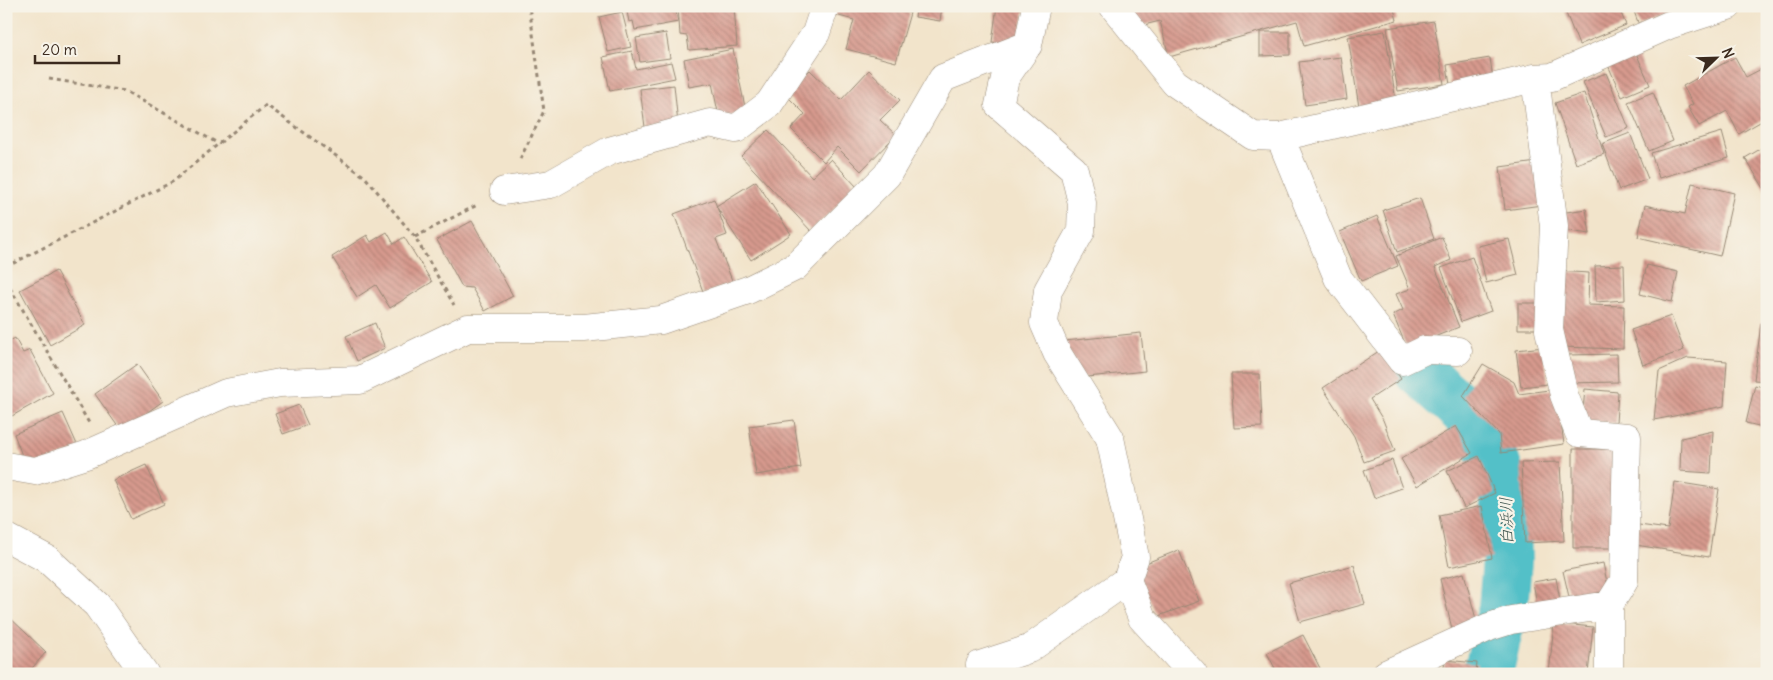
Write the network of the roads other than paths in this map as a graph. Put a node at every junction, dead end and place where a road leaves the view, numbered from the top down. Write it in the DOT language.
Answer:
graph roads {
  1 [pos="825,6"];
  2 [pos="1036,6"];
  3 [pos="1113,6"];
  4 [pos="1728,6"];
  5 [pos="1028,45"];
  6 [pos="1535,78"];
  7 [pos="1280,137"];
  8 [pos="504,191"];
  9 [pos="1458,351"];
  10 [pos="6,466"];
  11 [pos="6,537"];
  12 [pos="1127,580"];
  13 [pos="1609,605"];
  14 [pos="144,674"];
  15 [pos="984,674"];
  16 [pos="1193,674"];
  17 [pos="1386,674"];
  18 [pos="1609,674"];
  1 -- 8 [label="street"];
  2 -- 5 [label="street"];
  3 -- 7 [label="street"];
  4 -- 6 [label="street"];
  5 -- 10 [label="street"];
  5 -- 12 [label="street"];
  6 -- 7 [label="street"];
  6 -- 13 [label="street"];
  7 -- 9 [label="street"];
  11 -- 14 [label="street"];
  12 -- 15 [label="street"];
  12 -- 16 [label="street"];
  13 -- 17 [label="street"];
  13 -- 18 [label="street"];
}
